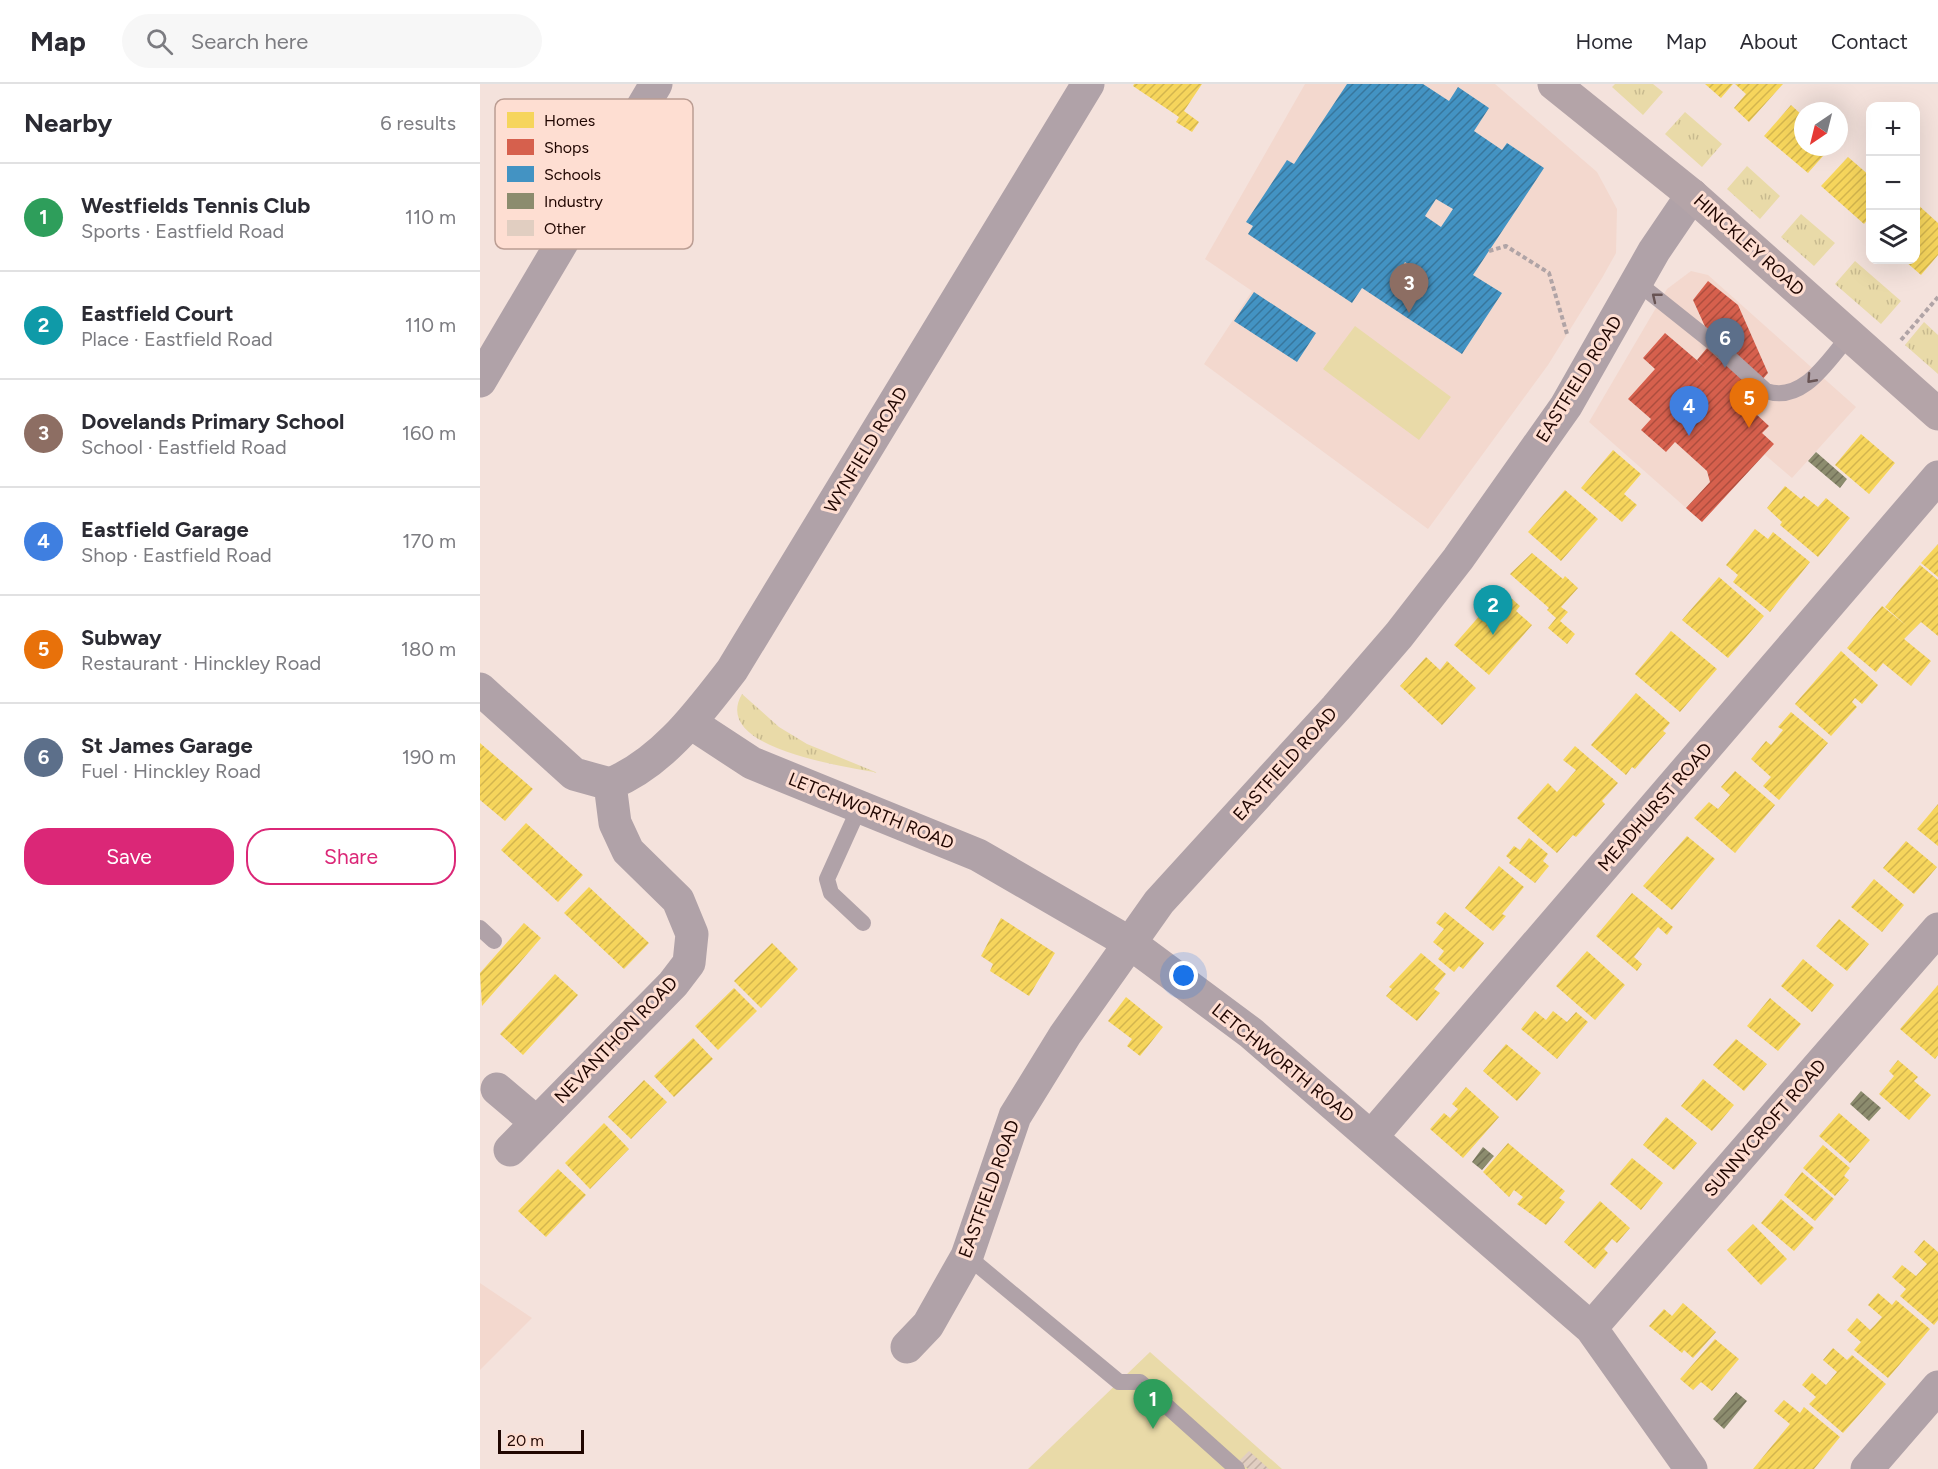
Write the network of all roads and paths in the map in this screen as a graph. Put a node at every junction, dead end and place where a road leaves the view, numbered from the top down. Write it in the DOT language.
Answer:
graph roads {
  1 [pos="656,84"];
  2 [pos="1088,84"];
  3 [pos="1554,84"];
  4 [pos="647,99"];
  5 [pos="1692,195"];
  6 [pos="558,249"];
  7 [pos="1489,251"];
  8 [pos="1638,283"];
  9 [pos="1938,297"];
  10 [pos="1567,334"];
  11 [pos="1850,335"];
  12 [pos="1881,363"];
  13 [pos="480,381"];
  14 [pos="1938,414"];
  15 [pos="1938,477"];
  16 [pos="480,689"];
  17 [pos="691,723"];
  18 [pos="610,784"];
  19 [pos="860,807"];
  20 [pos="863,923"];
  21 [pos="480,928"];
  22 [pos="1938,929"];
  23 [pos="494,941"];
  24 [pos="1130,943"];
  25 [pos="497,1089"];
  26 [pos="536,1122"];
  27 [pos="1372,1136"];
  28 [pos="510,1150"];
  29 [pos="967,1256"];
  30 [pos="1591,1328"];
  31 [pos="907,1347"];
  32 [pos="1938,1387"];
  33 [pos="1237,1469"];
  34 [pos="1691,1469"];
  35 [pos="1867,1469"];
  1 -- 4 [label="street"];
  2 -- 17 [label="street, WYNFIELD ROAD"];
  3 -- 5 [label="main road, HINCKLEY ROAD"];
  5 -- 8 [label="street, EASTFIELD ROAD"];
  5 -- 11 [label="main road, HINCKLEY ROAD"];
  6 -- 13 [label="street"];
  7 -- 10 [label="path"];
  11 -- 8 [label="lane, one-way"];
  8 -- 24 [label="street, EASTFIELD ROAD"];
  9 -- 12 [label="path"];
  11 -- 12 [label="main road, HINCKLEY ROAD"];
  12 -- 14 [label="main road, HINCKLEY ROAD"];
  15 -- 27 [label="street, MEADHURST ROAD"];
  16 -- 18 [label="street"];
  17 -- 18 [label="street, WYNFIELD ROAD"];
  17 -- 19 [label="street, LETCHWORTH ROAD"];
  18 -- 26 [label="street, NEVANTHON ROAD"];
  19 -- 20 [label="lane"];
  19 -- 24 [label="street, LETCHWORTH ROAD"];
  21 -- 23 [label="lane"];
  22 -- 30 [label="street, SUNNYCROFT ROAD"];
  24 -- 27 [label="street, LETCHWORTH ROAD"];
  24 -- 29 [label="street, EASTFIELD ROAD"];
  25 -- 26 [label="street"];
  26 -- 28 [label="street, NEVANTHON ROAD"];
  27 -- 30 [label="street, LETCHWORTH ROAD"];
  29 -- 31 [label="street, EASTFIELD ROAD"];
  29 -- 33 [label="lane"];
  30 -- 34 [label="street, LETCHWORTH ROAD"];
  32 -- 35 [label="street"];
}
